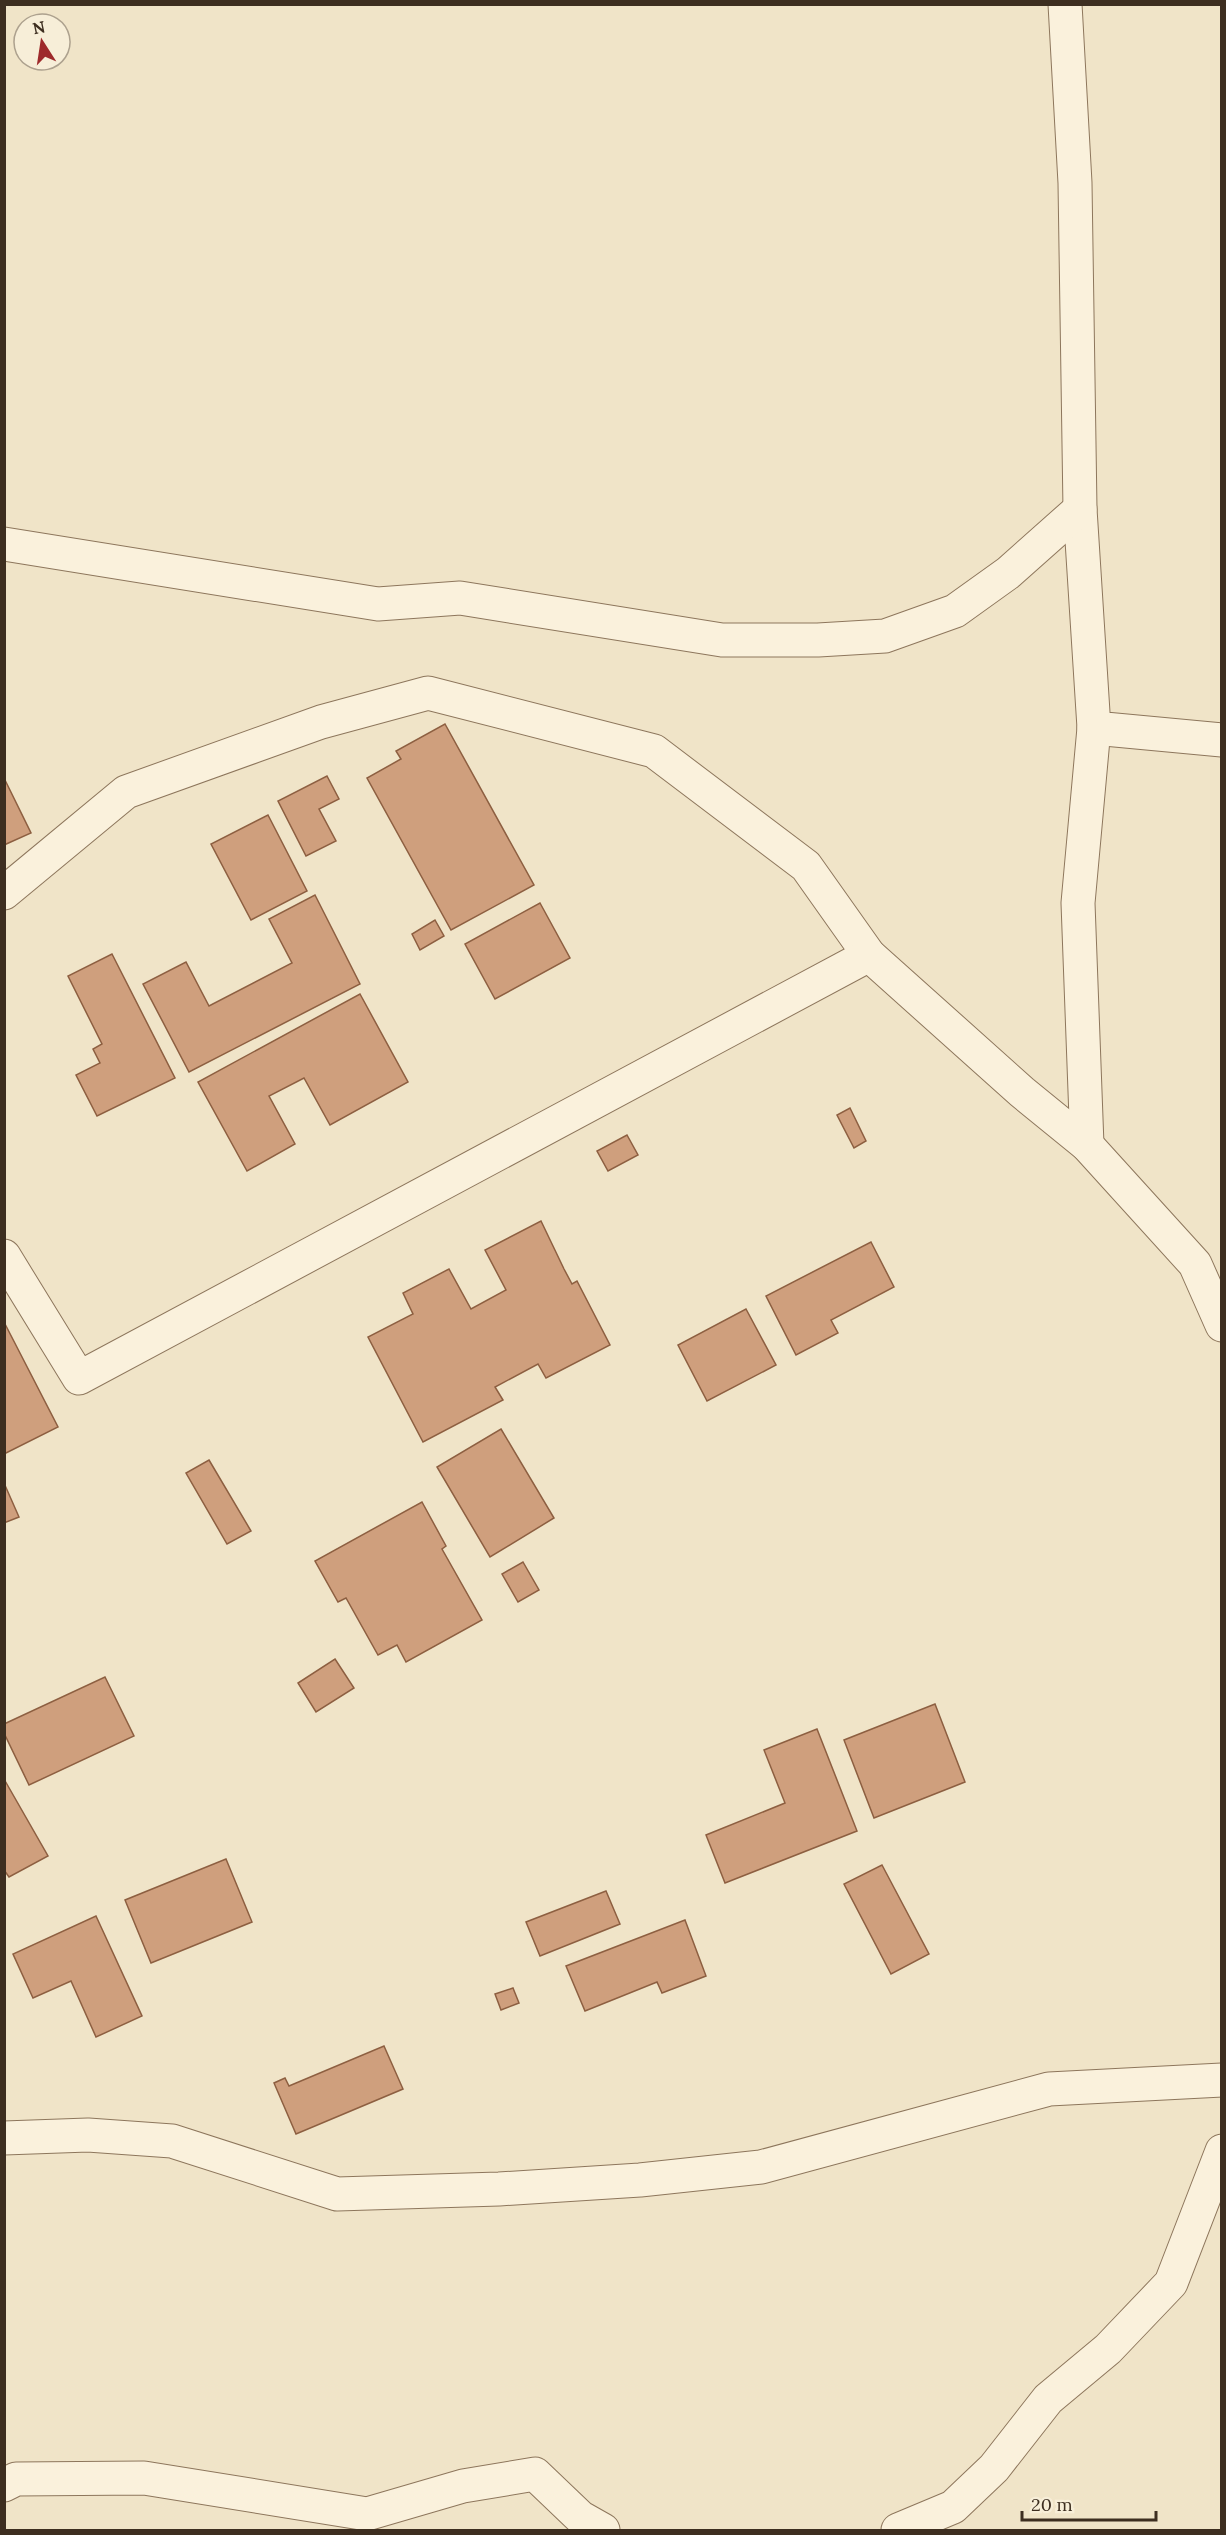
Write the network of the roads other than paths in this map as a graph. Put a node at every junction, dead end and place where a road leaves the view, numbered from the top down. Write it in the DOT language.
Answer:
graph roads {
  1 [pos="1065,4"];
  2 [pos="1080,509"];
  3 [pos="4,544"];
  4 [pos="1094,728"];
  5 [pos="1221,740"];
  6 [pos="4,893"];
  7 [pos="869,955"];
  8 [pos="1087,1145"];
  9 [pos="4,1256"];
  10 [pos="1221,1324"];
  11 [pos="1221,2080"];
  12 [pos="4,2138"];
  13 [pos="1221,2151"];
  14 [pos="8,2476"];
  15 [pos="603,2530"];
  16 [pos="898,2530"];
  1 -- 2 [label="street"];
  2 -- 3 [label="street"];
  2 -- 4 [label="street"];
  4 -- 5 [label="street"];
  4 -- 8 [label="street"];
  6 -- 7 [label="street"];
  7 -- 8 [label="street"];
  7 -- 9 [label="street"];
  8 -- 10 [label="street"];
  11 -- 12 [label="street"];
  13 -- 16 [label="street"];
  14 -- 15 [label="street"];
}
